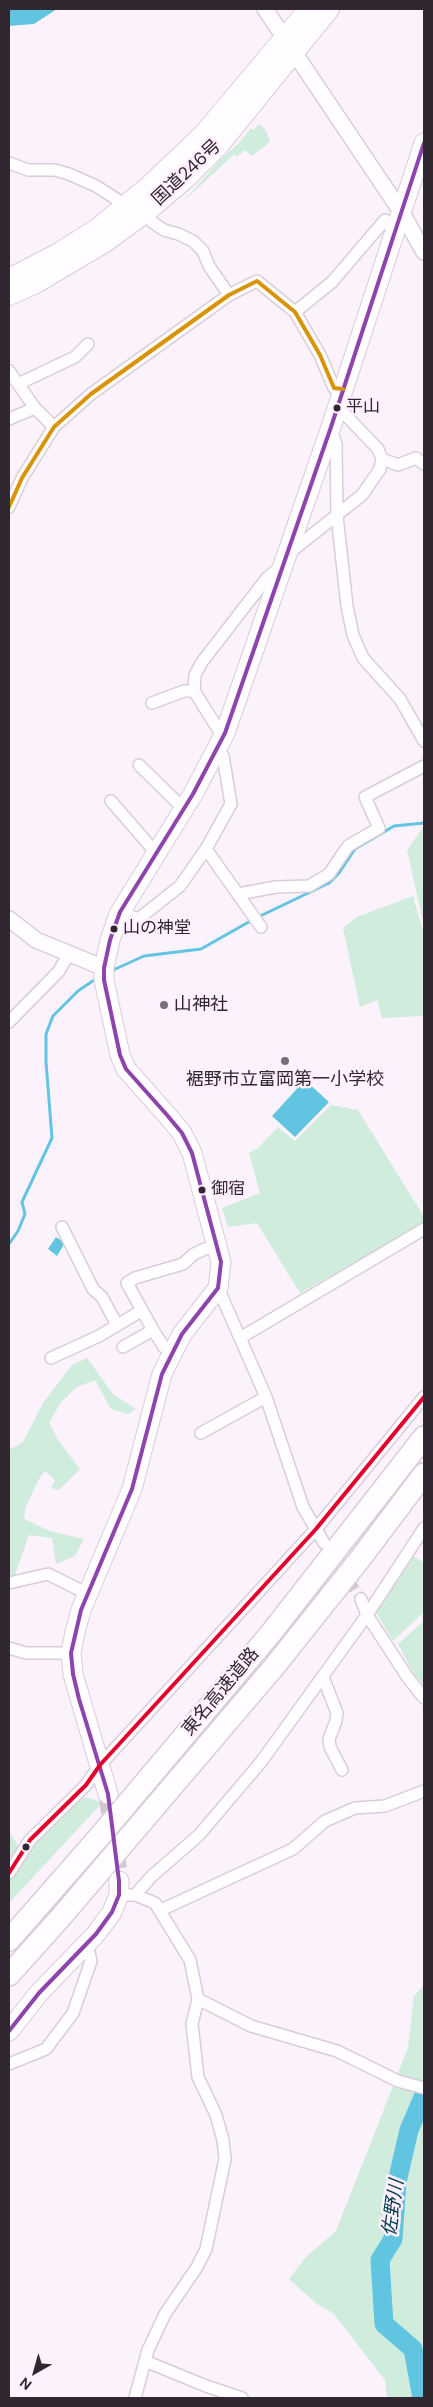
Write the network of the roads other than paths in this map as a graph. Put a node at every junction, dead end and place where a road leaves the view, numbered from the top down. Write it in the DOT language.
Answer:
graph roads {
  1 [pos="265,9"];
  2 [pos="309,9"];
  3 [pos="329,9"];
  4 [pos="288,45"];
  5 [pos="424,143"];
  6 [pos="9,164"];
  7 [pos="136,209"];
  8 [pos="402,213"];
  9 [pos="395,232"];
  10 [pos="424,252"];
  11 [pos="9,279"];
  12 [pos="9,295"];
  13 [pos="229,295"];
  14 [pos="295,312"];
  15 [pos="88,344"];
  16 [pos="9,371"];
  17 [pos="18,384"];
  18 [pos="340,397"];
  19 [pos="35,408"];
  20 [pos="9,418"];
  21 [pos="54,427"];
  22 [pos="331,428"];
  23 [pos="382,459"];
  24 [pos="424,464"];
  25 [pos="9,507"];
  26 [pos="337,516"];
  27 [pos="284,561"];
  28 [pos="194,691"];
  29 [pos="152,704"];
  30 [pos="424,741"];
  31 [pos="220,745"];
  32 [pos="139,765"];
  33 [pos="424,766"];
  34 [pos="110,801"];
  35 [pos="184,808"];
  36 [pos="206,849"];
  37 [pos="156,853"];
  38 [pos="238,894"];
  39 [pos="120,912"];
  40 [pos="9,919"];
  41 [pos="261,926"];
  42 [pos="68,955"];
  43 [pos="104,968"];
  44 [pos="9,1022"];
  45 [pos="62,1227"];
  46 [pos="424,1229"];
  47 [pos="218,1243"];
  48 [pos="218,1288"];
  49 [pos="141,1311"];
  50 [pos="116,1325"];
  51 [pos="153,1330"];
  52 [pos="240,1338"];
  53 [pos="123,1347"];
  54 [pos="172,1352"];
  55 [pos="51,1358"];
  56 [pos="424,1397"];
  57 [pos="266,1398"];
  58 [pos="201,1433"];
  59 [pos="424,1437"];
  60 [pos="424,1474"];
  61 [pos="424,1528"];
  62 [pos="316,1529"];
  63 [pos="324,1543"];
  64 [pos="9,1583"];
  65 [pos="88,1594"];
  66 [pos="361,1599"];
  67 [pos="367,1615"];
  68 [pos="9,1648"];
  69 [pos="71,1652"];
  70 [pos="323,1677"];
  71 [pos="424,1698"];
  72 [pos="100,1765"];
  73 [pos="342,1770"];
  74 [pos="424,1791"];
  75 [pos="108,1794"];
  76 [pos="9,1872"];
  77 [pos="124,1890"];
  78 [pos="161,1910"];
  79 [pos="9,1940"];
  80 [pos="87,1944"];
  81 [pos="9,1975"];
  82 [pos="198,1999"];
  83 [pos="9,2032"];
  84 [pos="9,2064"];
  85 [pos="424,2088"];
  86 [pos="145,2361"];
  87 [pos="135,2398"];
  88 [pos="242,2398"];
  1 -- 4 [label="street"];
  2 -- 4 [label="highway, 国道246号"];
  3 -- 4 [label="highway, 国道246号"];
  4 -- 7 [label="highway, 国道246号"];
  4 -- 8 [label="street"];
  5 -- 8 [label="main road"];
  6 -- 7 [label="street"];
  7 -- 11 [label="highway, 国道246号"];
  7 -- 12 [label="highway, 国道246号"];
  7 -- 13 [label="street"];
  8 -- 9 [label="main road"];
  8 -- 10 [label="street"];
  9 -- 14 [label="street"];
  9 -- 18 [label="main road"];
  13 -- 14 [label="street"];
  13 -- 21 [label="street"];
  14 -- 18 [label="street"];
  15 -- 17 [label="street"];
  16 -- 17 [label="street"];
  17 -- 19 [label="street"];
  18 -- 22 [label="main road"];
  18 -- 23 [label="street"];
  19 -- 20 [label="street"];
  19 -- 21 [label="street"];
  21 -- 25 [label="street"];
  22 -- 26 [label="street"];
  22 -- 27 [label="main road"];
  23 -- 24 [label="street"];
  23 -- 26 [label="street"];
  26 -- 27 [label="street"];
  26 -- 30 [label="street"];
  27 -- 28 [label="street"];
  27 -- 31 [label="main road"];
  28 -- 29 [label="street"];
  28 -- 31 [label="street"];
  31 -- 35 [label="main road"];
  31 -- 36 [label="street"];
  32 -- 35 [label="street"];
  33 -- 38 [label="street"];
  34 -- 37 [label="street"];
  35 -- 37 [label="main road"];
  36 -- 38 [label="street"];
  36 -- 39 [label="street"];
  37 -- 39 [label="main road"];
  38 -- 41 [label="street"];
  39 -- 43 [label="main road"];
  40 -- 42 [label="street"];
  42 -- 43 [label="street"];
  42 -- 44 [label="street"];
  43 -- 47 [label="main road"];
  45 -- 50 [label="street"];
  46 -- 52 [label="street"];
  47 -- 48 [label="main road"];
  47 -- 49 [label="street"];
  48 -- 52 [label="street"];
  48 -- 54 [label="main road"];
  49 -- 50 [label="street"];
  49 -- 51 [label="street"];
  50 -- 55 [label="street"];
  51 -- 53 [label="street"];
  51 -- 54 [label="street"];
  52 -- 57 [label="street"];
  54 -- 65 [label="main road"];
  56 -- 62 [label="street"];
  57 -- 58 [label="street"];
  57 -- 62 [label="street"];
  59 -- 79 [label="highway, 東名高速道路"];
  60 -- 81 [label="highway, 東名高速道路"];
  61 -- 67 [label="street"];
  62 -- 63 [label="street"];
  62 -- 72 [label="street"];
  64 -- 65 [label="street"];
  65 -- 69 [label="main road"];
  66 -- 67 [label="street"];
  67 -- 70 [label="street"];
  67 -- 71 [label="street"];
  68 -- 69 [label="street"];
  69 -- 72 [label="main road"];
  70 -- 73 [label="street"];
  70 -- 77 [label="street"];
  72 -- 75 [label="main road"];
  72 -- 76 [label="street"];
  74 -- 78 [label="street"];
  77 -- 78 [label="street"];
  77 -- 80 [label="main road"];
  78 -- 82 [label="street"];
  80 -- 83 [label="main road"];
  80 -- 84 [label="street"];
  82 -- 85 [label="street"];
  82 -- 86 [label="street"];
  86 -- 87 [label="street"];
  86 -- 88 [label="street"];
}
